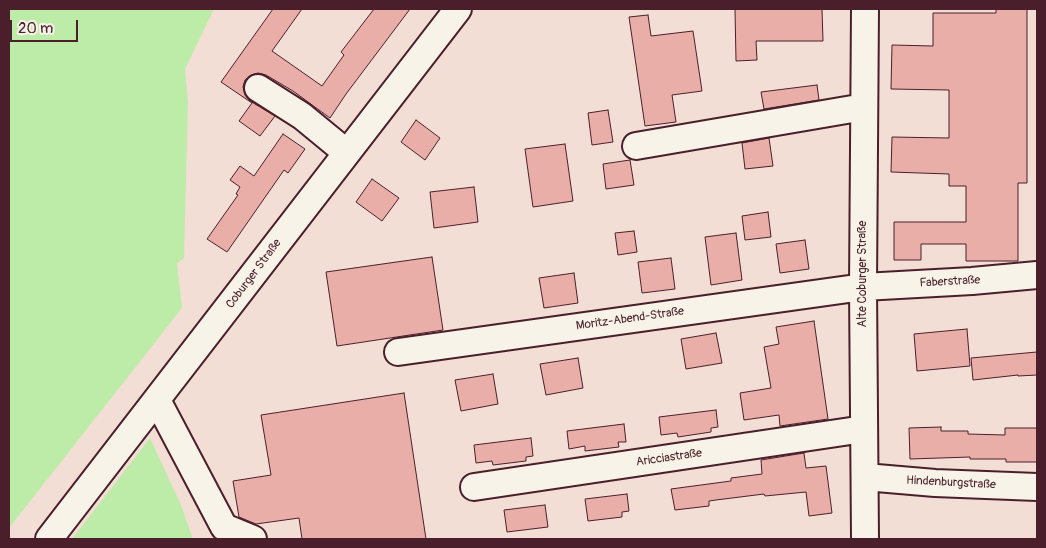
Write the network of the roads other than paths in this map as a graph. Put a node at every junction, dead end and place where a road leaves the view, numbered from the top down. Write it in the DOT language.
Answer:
graph roads {
  1 [pos="458,9"];
  2 [pos="865,9"];
  3 [pos="258,88"];
  4 [pos="864,107"];
  5 [pos="636,146"];
  6 [pos="347,153"];
  7 [pos="1037,275"];
  8 [pos="862,286"];
  9 [pos="398,352"];
  10 [pos="157,400"];
  11 [pos="864,429"];
  12 [pos="865,477"];
  13 [pos="474,487"];
  14 [pos="1037,487"];
  15 [pos="49,539"];
  16 [pos="253,539"];
  17 [pos="866,539"];
  1 -- 6 [label="street, Coburger Straße"];
  2 -- 4 [label="street, Alte Coburger Straße"];
  3 -- 6 [label="street"];
  4 -- 5 [label="street"];
  4 -- 8 [label="street, Alte Coburger Straße"];
  6 -- 10 [label="street, Coburger Straße"];
  7 -- 8 [label="street, Faberstraße"];
  8 -- 9 [label="street, Moritz-Abend-Straße"];
  8 -- 11 [label="street, Alte Coburger Straße"];
  10 -- 15 [label="street, Coburger Straße"];
  10 -- 16 [label="street"];
  11 -- 12 [label="street, Alte Coburger Straße"];
  11 -- 13 [label="street, Aricciastraße"];
  12 -- 14 [label="street, Hindenburgstraße"];
  12 -- 17 [label="street, Alte Coburger Straße"];
}
